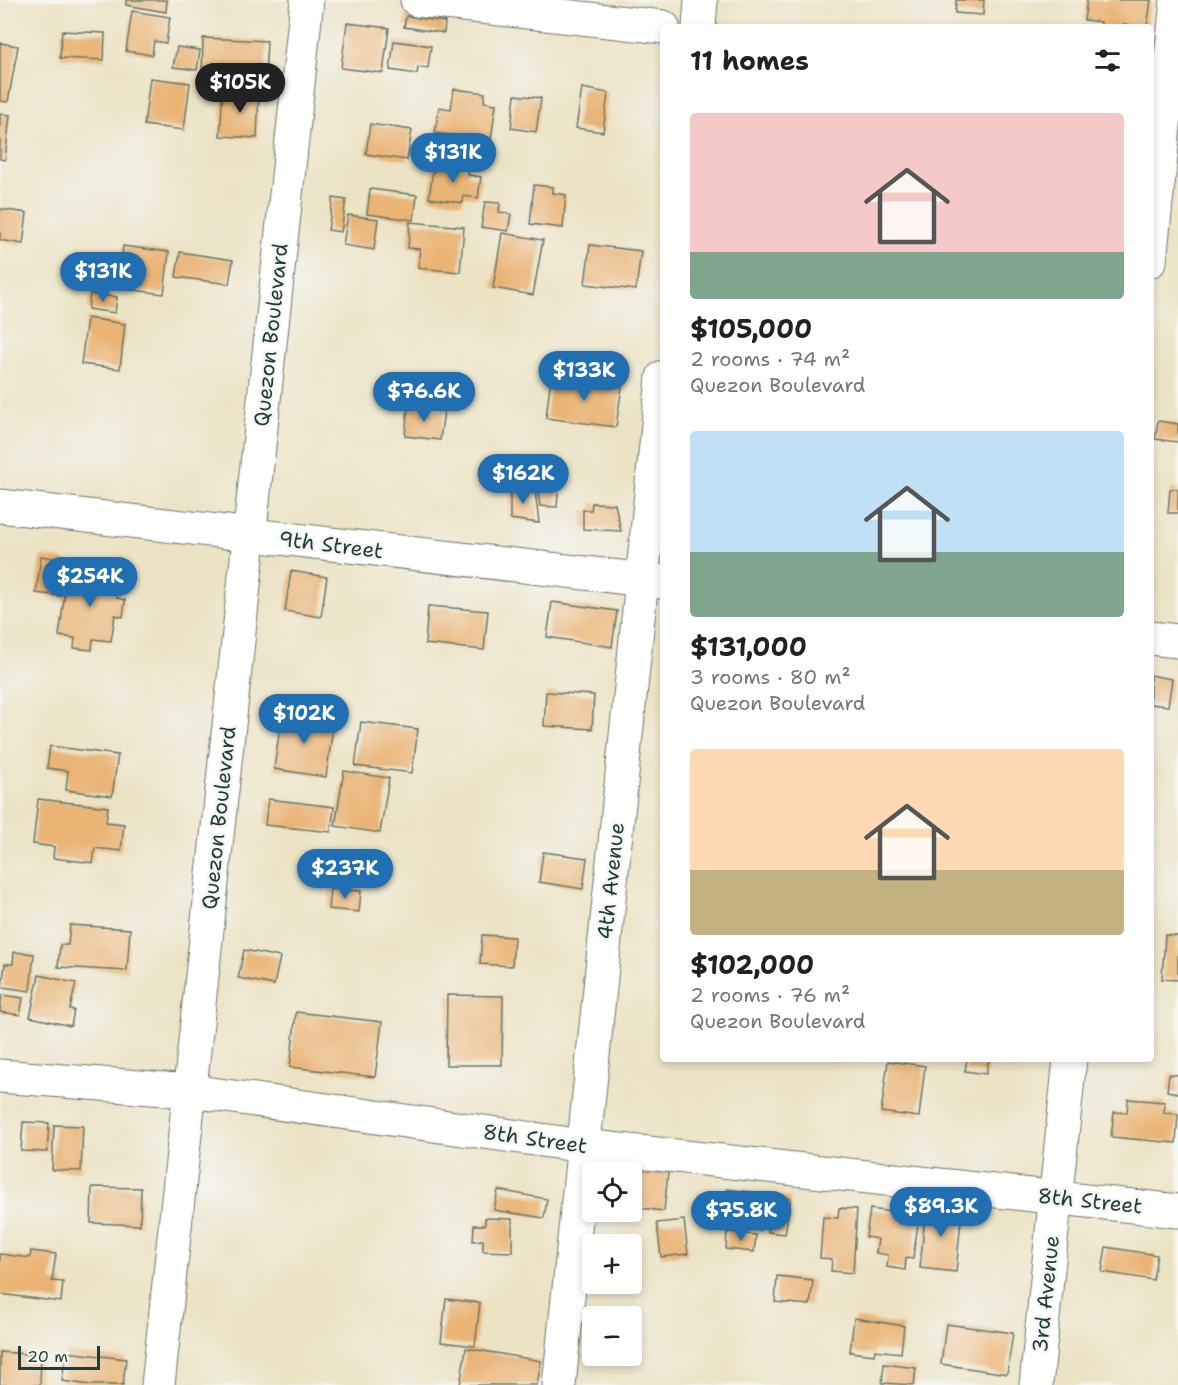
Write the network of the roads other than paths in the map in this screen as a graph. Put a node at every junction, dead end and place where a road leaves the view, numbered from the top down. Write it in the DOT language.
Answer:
graph roads {
  1 [pos="307,0"];
  2 [pos="417,0"];
  3 [pos="701,0"];
  4 [pos="1177,0"];
  5 [pos="699,24"];
  6 [pos="660,27"];
  7 [pos="1166,82"];
  8 [pos="1154,216"];
  9 [pos="660,438"];
  10 [pos="0,506"];
  11 [pos="249,535"];
  12 [pos="653,581"];
  13 [pos="1154,638"];
  14 [pos="1178,641"];
  15 [pos="1070,1062"];
  16 [pos="0,1076"];
  17 [pos="190,1091"];
  18 [pos="584,1146"];
  19 [pos="1055,1197"];
  20 [pos="1178,1211"];
  21 [pos="158,1385"];
  22 [pos="559,1385"];
  23 [pos="1036,1385"];
  1 -- 11 [label="main road, Quezon Boulevard"];
  2 -- 6 [label="main road"];
  3 -- 5 [label="main road"];
  4 -- 7 [label="main road"];
  7 -- 8 [label="main road"];
  9 -- 12 [label="main road, 4th Avenue"];
  10 -- 11 [label="main road, 9th Street"];
  11 -- 12 [label="main road, 9th Street"];
  11 -- 17 [label="main road, Quezon Boulevard"];
  12 -- 18 [label="main road, 4th Avenue"];
  13 -- 14 [label="main road"];
  15 -- 19 [label="main road, 3rd Avenue"];
  16 -- 17 [label="main road, 8th Street"];
  17 -- 18 [label="main road, 8th Street"];
  17 -- 21 [label="main road, Quezon Boulevard"];
  18 -- 19 [label="main road, 8th Street"];
  18 -- 22 [label="main road, 4th Avenue"];
  19 -- 20 [label="main road, 8th Street"];
  19 -- 23 [label="main road, 3rd Avenue"];
}
